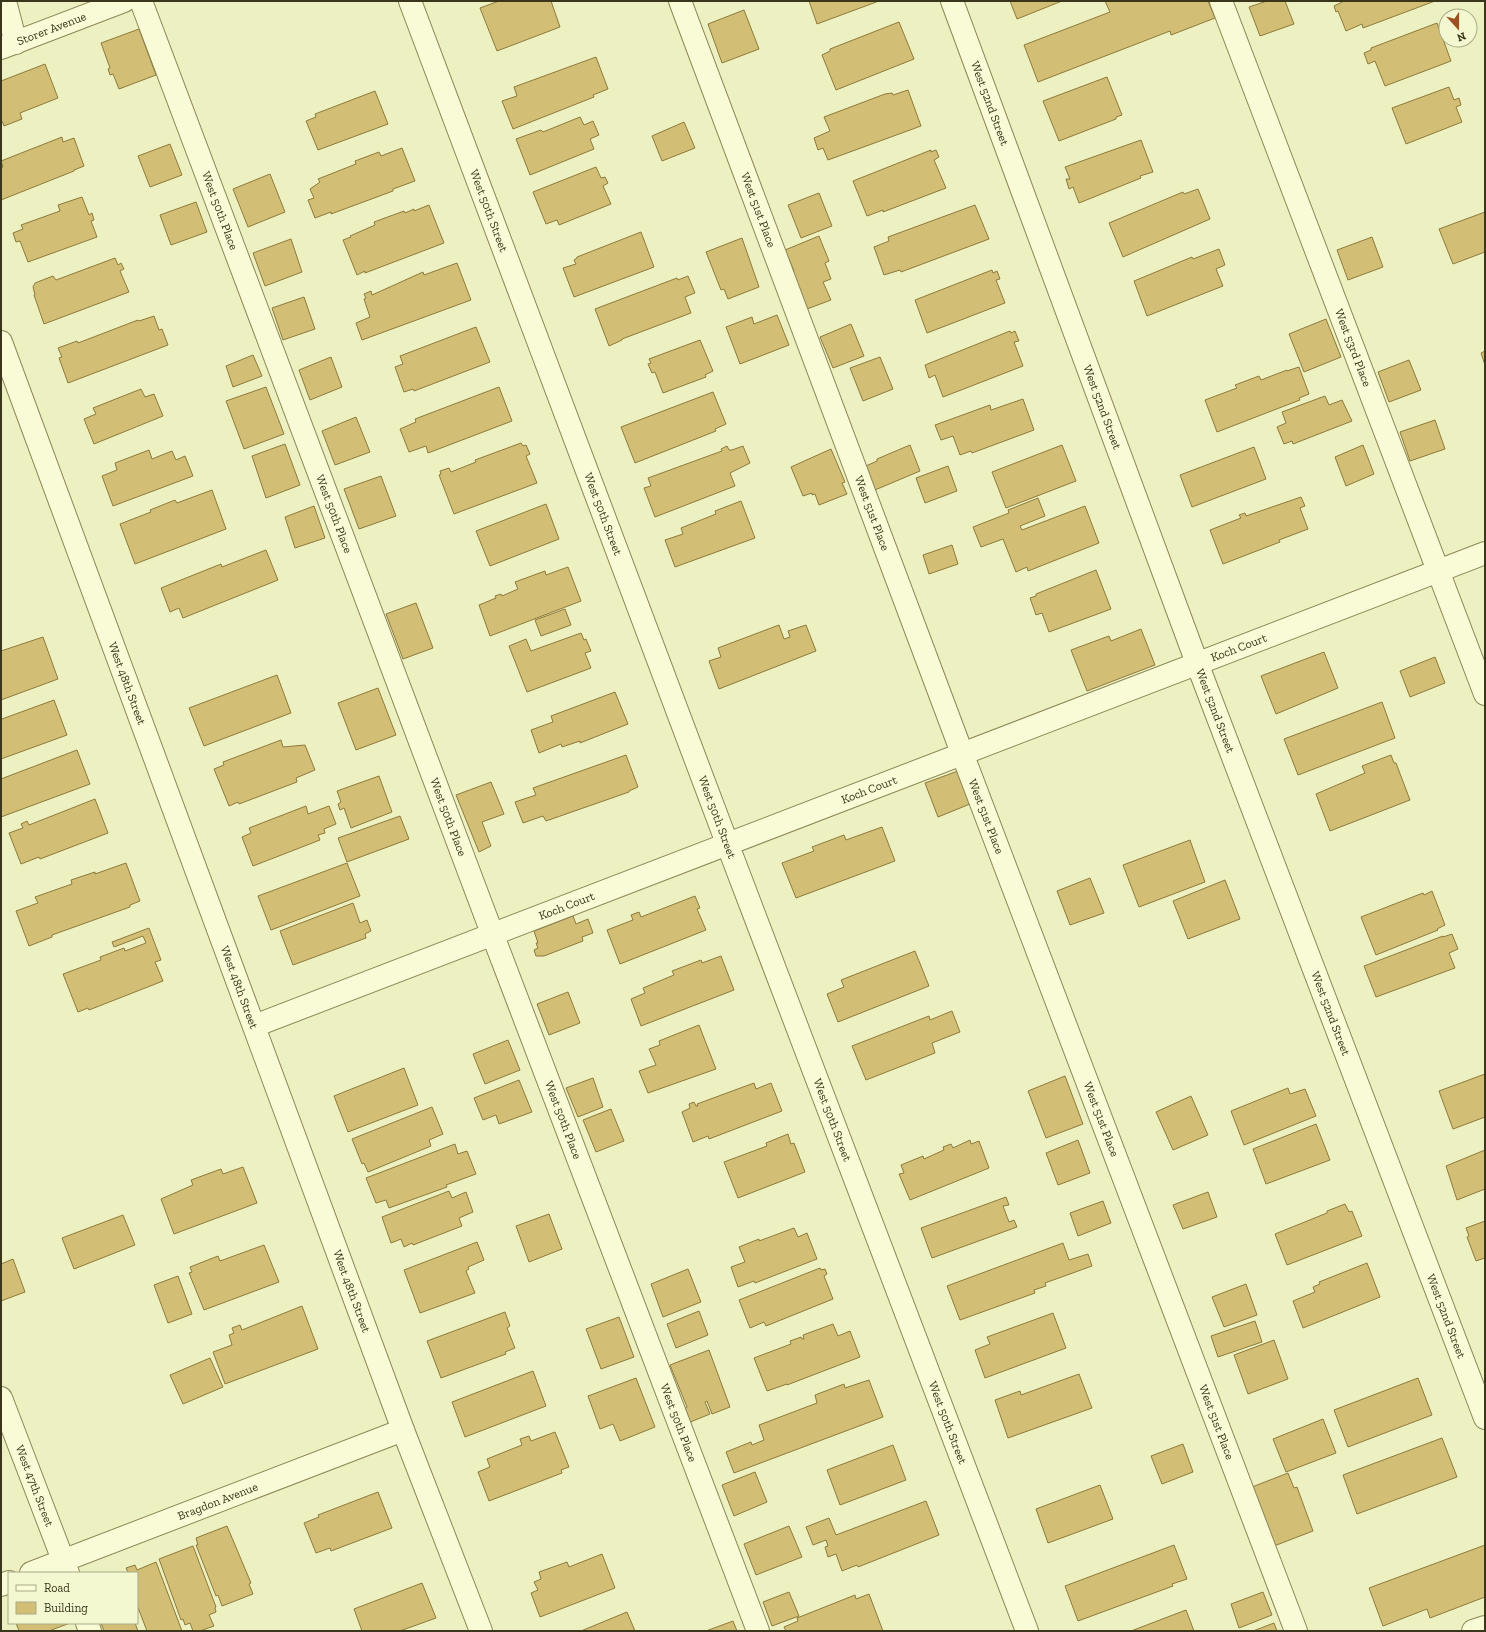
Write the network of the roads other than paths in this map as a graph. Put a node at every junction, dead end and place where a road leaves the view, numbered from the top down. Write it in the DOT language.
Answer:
graph roads {
  1 [pos="5,1"];
  2 [pos="124,1"];
  3 [pos="142,1"];
  4 [pos="410,1"];
  5 [pos="680,1"];
  6 [pos="952,1"];
  7 [pos="1221,1"];
  8 [pos="8,45"];
  9 [pos="1,342"];
  10 [pos="1485,553"];
  11 [pos="1438,570"];
  12 [pos="1197,663"];
  13 [pos="1485,694"];
  14 [pos="962,753"];
  15 [pos="727,843"];
  16 [pos="492,934"];
  17 [pos="254,1026"];
  18 [pos="1,1398"];
  19 [pos="1485,1418"];
  20 [pos="403,1430"];
  21 [pos="65,1567"];
  22 [pos="37,1572"];
  23 [pos="1485,1627"];
  24 [pos="480,1631"];
  25 [pos="758,1631"];
  26 [pos="1027,1631"];
  27 [pos="1296,1631"];
  28 [pos="1474,1631"];
  1 -- 8 [label="street"];
  2 -- 8 [label="street, Storer Avenue"];
  3 -- 16 [label="street, West 50th Place"];
  4 -- 15 [label="street, West 50th Street"];
  5 -- 14 [label="street, West 51st Place"];
  6 -- 12 [label="street, West 52nd Street"];
  7 -- 11 [label="street, West 53rd Place"];
  9 -- 17 [label="street, West 48th Street"];
  10 -- 11 [label="street, Koch Court"];
  11 -- 12 [label="street, Koch Court"];
  11 -- 13 [label="street, West 53rd Place"];
  12 -- 14 [label="street, Koch Court"];
  12 -- 19 [label="street, West 52nd Street"];
  14 -- 15 [label="street, Koch Court"];
  14 -- 27 [label="street, West 51st Place"];
  15 -- 16 [label="street, Koch Court"];
  15 -- 26 [label="street, West 50th Street"];
  16 -- 17 [label="street, Koch Court"];
  16 -- 25 [label="street, West 50th Place"];
  17 -- 20 [label="street, West 48th Street"];
  18 -- 21 [label="street, West 47th Street"];
  20 -- 21 [label="street, Bragdon Avenue"];
  20 -- 24 [label="street, West 48th Street"];
  21 -- 22 [label="street, Bragdon Avenue"];
  23 -- 28 [label="street"];
}
